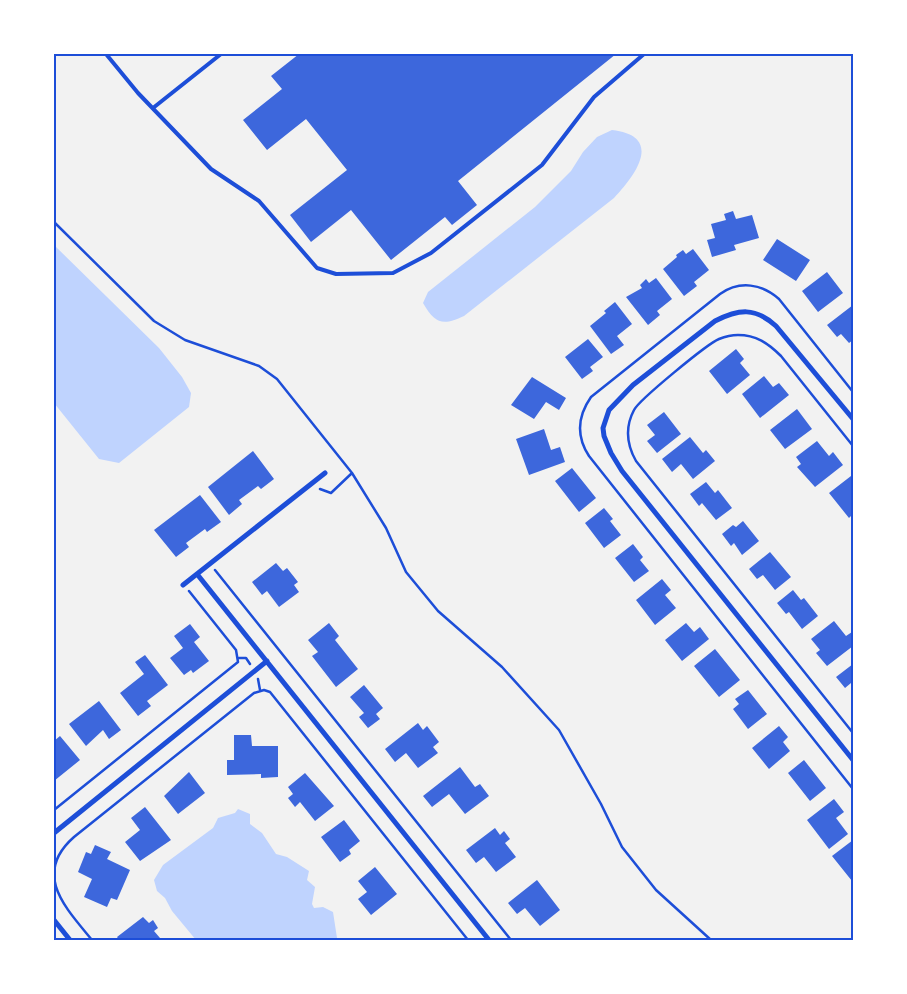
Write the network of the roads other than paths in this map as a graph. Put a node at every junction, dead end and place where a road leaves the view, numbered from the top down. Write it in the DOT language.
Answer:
graph roads {
  1 [pos="106,54"];
  2 [pos="221,54"];
  3 [pos="644,54"];
  4 [pos="153,108"];
  5 [pos="853,419"];
  6 [pos="325,474"];
  7 [pos="197,574"];
  8 [pos="183,586"];
  9 [pos="266,661"];
  10 [pos="853,760"];
  11 [pos="54,833"];
  12 [pos="54,920"];
  13 [pos="70,940"];
  14 [pos="489,940"];
  1 -- 4 [label="lane"];
  2 -- 4 [label="lane"];
  3 -- 4 [label="lane"];
  5 -- 10 [label="street"];
  6 -- 7 [label="street"];
  7 -- 8 [label="street"];
  7 -- 9 [label="street"];
  9 -- 11 [label="street"];
  9 -- 14 [label="street"];
  12 -- 13 [label="street"];
}
